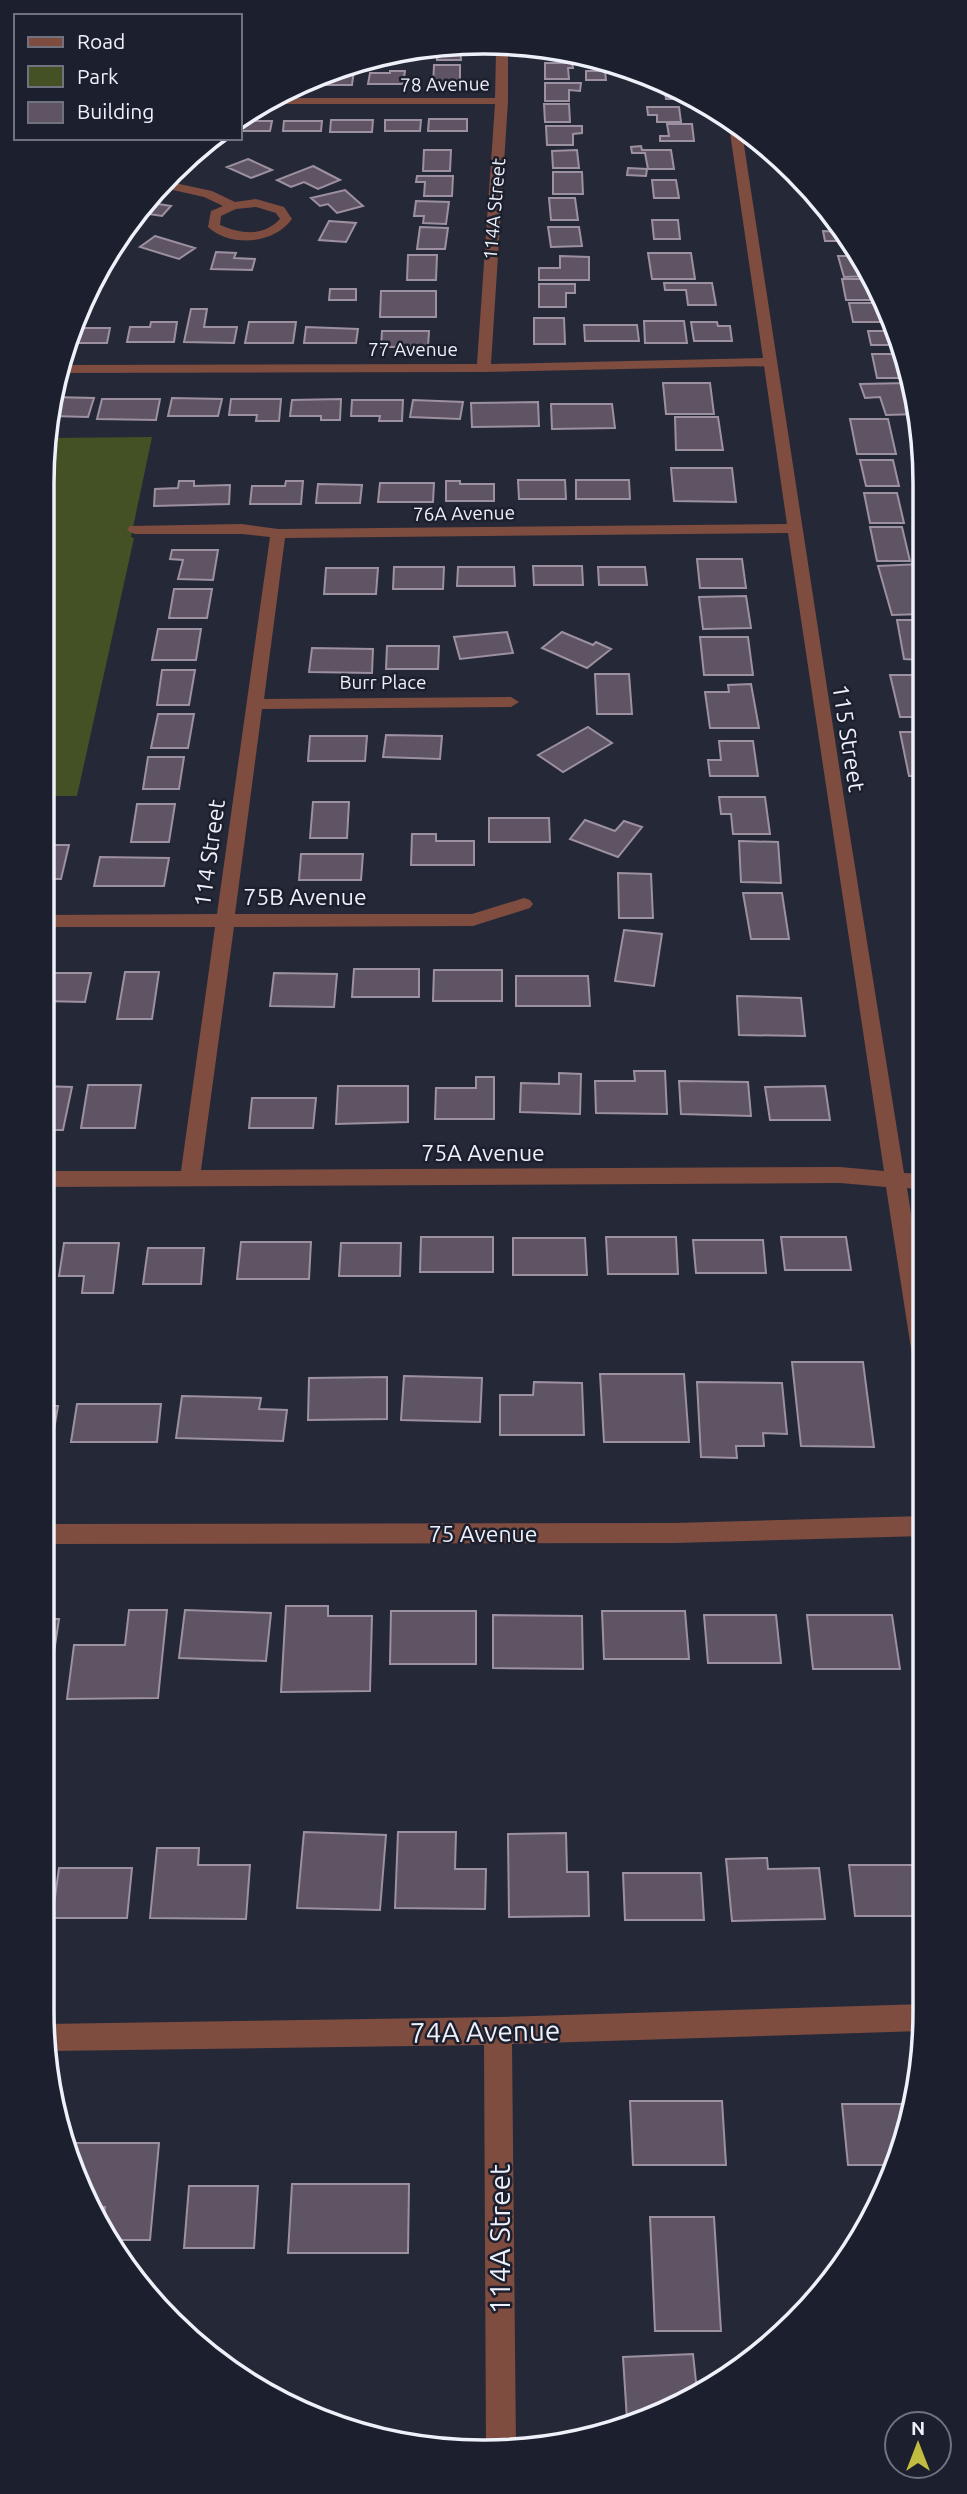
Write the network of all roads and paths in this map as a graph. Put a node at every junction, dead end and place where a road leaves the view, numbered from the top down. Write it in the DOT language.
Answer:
graph roads {
  1 [pos="502,55"];
  2 [pos="290,101"];
  3 [pos="502,101"];
  4 [pos="737,137"];
  5 [pos="174,186"];
  6 [pos="233,206"];
  7 [pos="769,362"];
  8 [pos="484,368"];
  9 [pos="70,369"];
  10 [pos="794,528"];
  11 [pos="135,529"];
  12 [pos="278,534"];
  13 [pos="511,702"];
  14 [pos="254,704"];
  15 [pos="524,904"];
  16 [pos="54,920"];
  17 [pos="225,920"];
  18 [pos="190,1178"];
  19 [pos="54,1180"];
  20 [pos="896,1180"];
  21 [pos="913,1181"];
  22 [pos="913,1290"];
  23 [pos="913,1526"];
  24 [pos="54,1534"];
  25 [pos="913,2017"];
  26 [pos="498,2031"];
  27 [pos="55,2037"];
  28 [pos="501,2439"];
  1 -- 3 [label="street, 114A Street"];
  2 -- 3 [label="street, 78 Avenue"];
  3 -- 8 [label="street, 114A Street"];
  4 -- 7 [label="street, 115 Street"];
  5 -- 6 [label="street"];
  6 -- 6 [label="street"];
  7 -- 8 [label="street, 77 Avenue"];
  7 -- 10 [label="street, 115 Street"];
  8 -- 9 [label="street, 77 Avenue"];
  10 -- 12 [label="street, 76A Avenue"];
  10 -- 20 [label="street, 115 Street"];
  11 -- 12 [label="street, 76A Avenue"];
  12 -- 14 [label="street, 114 Street"];
  13 -- 14 [label="street, Burr Place"];
  14 -- 17 [label="street, 114 Street"];
  15 -- 17 [label="street, 75B Avenue"];
  16 -- 17 [label="street, 75B Avenue"];
  17 -- 18 [label="street, 114 Street"];
  18 -- 19 [label="street, 75A Avenue"];
  18 -- 20 [label="street, 75A Avenue"];
  20 -- 21 [label="street, 75A Avenue"];
  20 -- 22 [label="street, 115 Street"];
  23 -- 24 [label="street, 75 Avenue"];
  25 -- 26 [label="street, 74A Avenue"];
  26 -- 27 [label="street, 74A Avenue"];
  26 -- 28 [label="street, 114A Street"];
}
